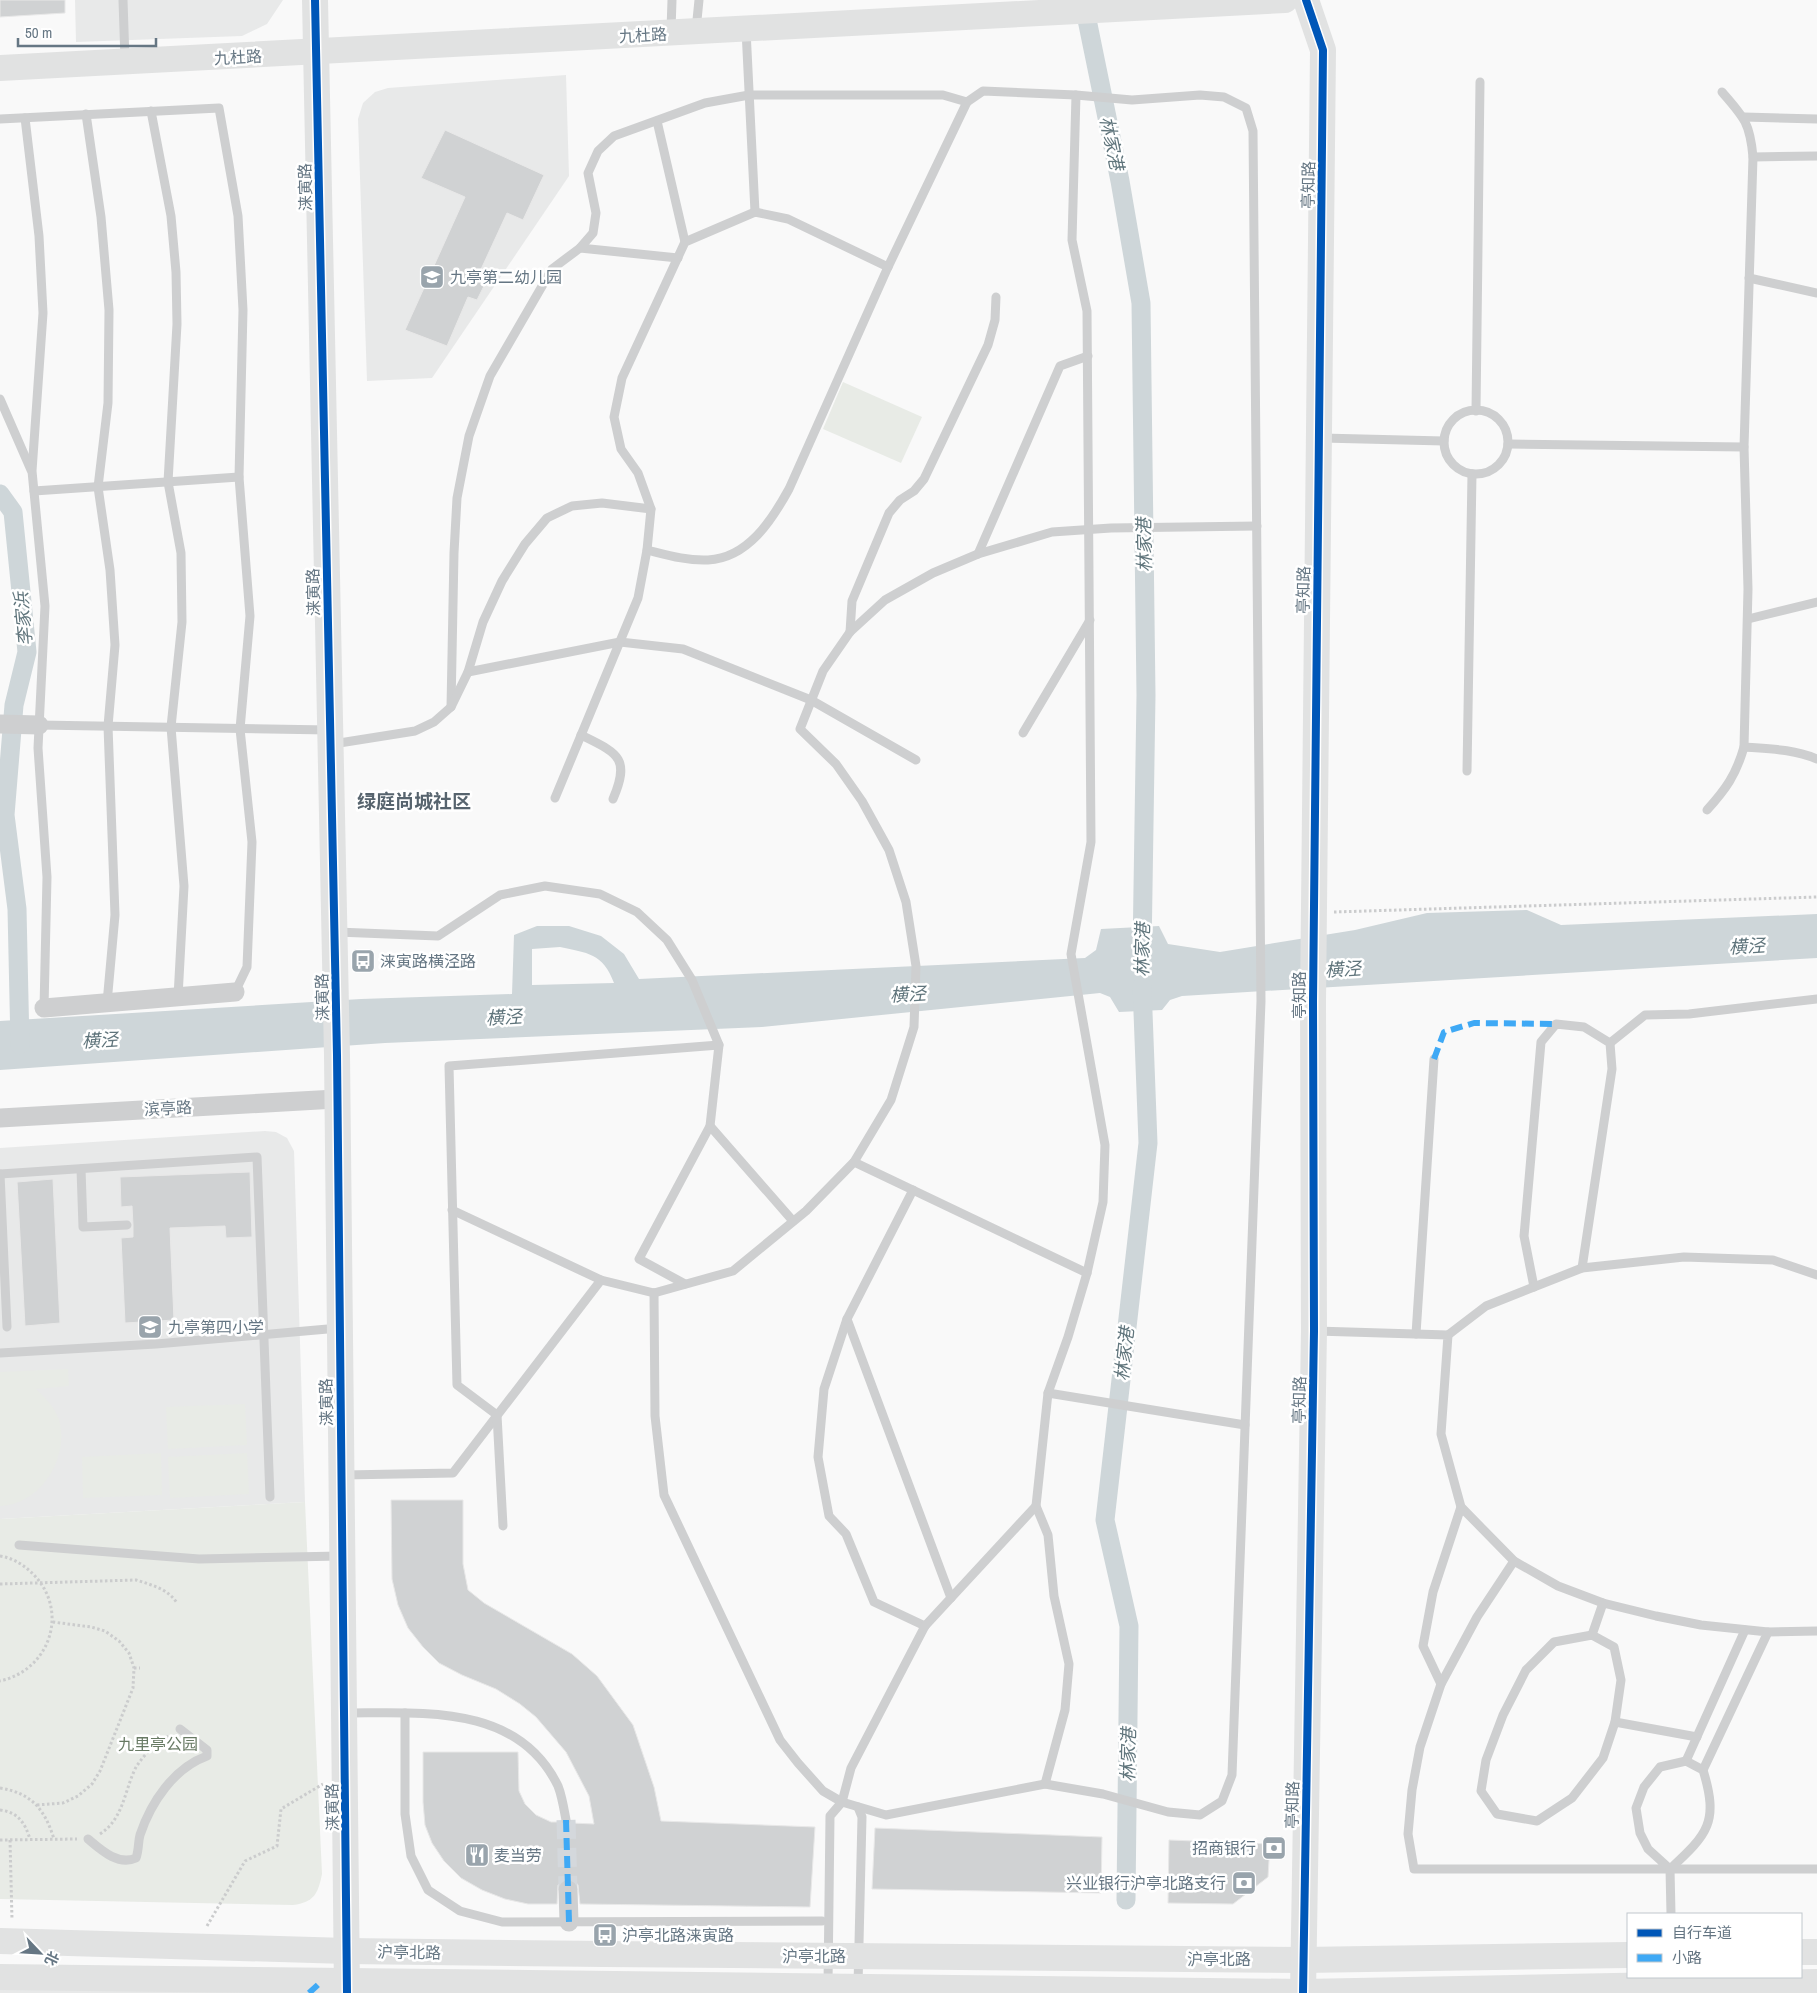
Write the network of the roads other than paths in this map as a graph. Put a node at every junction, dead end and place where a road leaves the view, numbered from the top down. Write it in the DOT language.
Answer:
graph roads {
  1 [pos="123,0"];
  2 [pos="315,0"];
  3 [pos="672,0"];
  4 [pos="698,0"];
  5 [pos="1285,0"];
  6 [pos="1306,0"];
  7 [pos="746,30"];
  8 [pos="696,32"];
  9 [pos="670,34"];
  10 [pos="316,53"];
  11 [pos="125,62"];
  12 [pos="0,68"];
  13 [pos="1480,82"];
  14 [pos="1722,92"];
  15 [pos="749,95"];
  16 [pos="1076,95"];
  17 [pos="967,102"];
  18 [pos="151,111"];
  19 [pos="86,114"];
  20 [pos="1744,117"];
  21 [pos="25,118"];
  22 [pos="0,119"];
  23 [pos="1817,119"];
  24 [pos="657,121"];
  25 [pos="1817,156"];
  26 [pos="1753,157"];
  27 [pos="755,212"];
  28 [pos="685,242"];
  29 [pos="580,248"];
  30 [pos="678,258"];
  31 [pos="888,267"];
  32 [pos="1749,278"];
  33 [pos="1817,293"];
  34 [pos="996,297"];
  35 [pos="1088,356"];
  36 [pos="0,399"];
  37 [pos="1476,410"];
  38 [pos="1319,438"];
  39 [pos="1444,441"];
  40 [pos="1508,444"];
  41 [pos="1744,447"];
  42 [pos="32,471"];
  43 [pos="1472,474"];
  44 [pos="239,477"];
  45 [pos="168,482"];
  46 [pos="98,487"];
  47 [pos="34,491"];
  48 [pos="651,509"];
  49 [pos="1257,526"];
  50 [pos="1089,529"];
  51 [pos="647,550"];
  52 [pos="978,554"];
  53 [pos="1817,602"];
  54 [pos="1090,619"];
  55 [pos="1748,619"];
  56 [pos="850,632"];
  57 [pos="620,642"];
  58 [pos="468,672"];
  59 [pos="811,700"];
  60 [pos="451,707"];
  61 [pos="0,724"];
  62 [pos="39,725"];
  63 [pos="108,726"];
  64 [pos="171,727"];
  65 [pos="240,729"];
  66 [pos="1023,733"];
  67 [pos="581,735"];
  68 [pos="330,737"];
  69 [pos="1744,747"];
  70 [pos="1817,759"];
  71 [pos="916,760"];
  72 [pos="1467,771"];
  73 [pos="555,798"];
  74 [pos="613,799"];
  75 [pos="1707,810"];
  76 [pos="334,932"];
  77 [pos="235,992"];
  78 [pos="178,997"];
  79 [pos="1817,999"];
  80 [pos="107,1003"];
  81 [pos="44,1008"];
  82 [pos="1610,1043"];
  83 [pos="719,1045"];
  84 [pos="1434,1059"];
  85 [pos="336,1099"];
  86 [pos="0,1118"];
  87 [pos="710,1126"];
  88 [pos="854,1162"];
  89 [pos="81,1169"];
  90 [pos="0,1174"];
  91 [pos="913,1190"];
  92 [pos="452,1210"];
  93 [pos="793,1221"];
  94 [pos="127,1225"];
  95 [pos="1582,1268"];
  96 [pos="1087,1273"];
  97 [pos="1817,1275"];
  98 [pos="601,1280"];
  99 [pos="686,1284"];
  100 [pos="1534,1287"];
  101 [pos="654,1293"];
  102 [pos="847,1318"];
  103 [pos="7,1327"];
  104 [pos="339,1328"];
  105 [pos="1314,1331"];
  106 [pos="264,1334"];
  107 [pos="1416,1334"];
  108 [pos="1448,1335"];
  109 [pos="0,1353"];
  110 [pos="1048,1393"];
  111 [pos="497,1415"];
  112 [pos="1245,1425"];
  113 [pos="341,1475"];
  114 [pos="270,1497"];
  115 [pos="1036,1506"];
  116 [pos="1461,1507"];
  117 [pos="502,1526"];
  118 [pos="19,1545"];
  119 [pos="342,1556"];
  120 [pos="1514,1561"];
  121 [pos="951,1598"];
  122 [pos="1603,1603"];
  123 [pos="925,1626"];
  124 [pos="1745,1630"];
  125 [pos="1817,1631"];
  126 [pos="1768,1632"];
  127 [pos="1592,1635"];
  128 [pos="1441,1684"];
  129 [pos="344,1714"];
  130 [pos="405,1714"];
  131 [pos="1615,1722"];
  132 [pos="180,1729"];
  133 [pos="1697,1737"];
  134 [pos="1686,1761"];
  135 [pos="1703,1770"];
  136 [pos="1045,1784"];
  137 [pos="842,1802"];
  138 [pos="858,1807"];
  139 [pos="566,1820"];
  140 [pos="88,1839"];
  141 [pos="1670,1869"];
  142 [pos="1817,1869"];
  143 [pos="568,1890"];
  144 [pos="1671,1913"];
  145 [pos="822,1921"];
  146 [pos="568,1922"];
  147 [pos="6,1941"];
  148 [pos="347,1951"];
  149 [pos="1802,1952"];
  150 [pos="1817,1952"];
  151 [pos="1627,1955"];
  152 [pos="828,1956"];
  153 [pos="859,1956"];
  154 [pos="1303,1960"];
  155 [pos="0,1977"];
  156 [pos="1817,1982"];
  157 [pos="828,1987"];
  158 [pos="858,1987"];
  159 [pos="315,1988"];
  160 [pos="347,1988"];
  161 [pos="1303,1992"];
  1 -- 11 [label="lane"];
  2 -- 10 [label="street, 涞寅路"];
  3 -- 9 [label="lane"];
  4 -- 8 [label="lane"];
  5 -- 7 [label="street, 九杜路"];
  6 -- 38 [label="street, 亭知路"];
  7 -- 8 [label="street, 九杜路"];
  7 -- 15 [label="lane"];
  8 -- 9 [label="street, 九杜路"];
  9 -- 10 [label="street, 九杜路"];
  10 -- 11 [label="street, 九杜路"];
  10 -- 68 [label="street, 涞寅路"];
  11 -- 12 [label="street, 九杜路"];
  13 -- 37 [label="lane"];
  14 -- 20 [label="lane"];
  15 -- 17 [label="lane"];
  15 -- 24 [label="lane"];
  15 -- 27 [label="lane"];
  16 -- 17 [label="lane"];
  16 -- 35 [label="lane"];
  16 -- 49 [label="lane"];
  17 -- 31 [label="lane"];
  18 -- 19 [label="lane"];
  18 -- 44 [label="lane"];
  18 -- 45 [label="lane"];
  19 -- 21 [label="lane"];
  19 -- 46 [label="lane"];
  20 -- 23 [label="lane"];
  20 -- 26 [label="lane"];
  21 -- 22 [label="lane"];
  21 -- 42 [label="lane"];
  24 -- 28 [label="lane"];
  24 -- 29 [label="lane"];
  25 -- 26 [label="lane"];
  26 -- 32 [label="lane"];
  27 -- 28 [label="lane"];
  27 -- 31 [label="lane"];
  28 -- 30 [label="lane"];
  29 -- 30 [label="lane"];
  29 -- 60 [label="lane"];
  30 -- 48 [label="lane"];
  31 -- 51 [label="lane"];
  32 -- 33 [label="lane"];
  32 -- 41 [label="lane"];
  34 -- 56 [label="lane"];
  35 -- 50 [label="lane"];
  35 -- 52 [label="lane"];
  36 -- 42 [label="lane"];
  37 -- 39 [label="lane"];
  37 -- 40 [label="lane"];
  38 -- 39 [label="lane"];
  38 -- 105 [label="street, 亭知路"];
  39 -- 43 [label="lane"];
  40 -- 41 [label="lane"];
  40 -- 43 [label="lane"];
  41 -- 55 [label="lane"];
  42 -- 47 [label="lane"];
  43 -- 72 [label="lane"];
  44 -- 45 [label="lane"];
  44 -- 65 [label="lane"];
  45 -- 46 [label="lane"];
  45 -- 64 [label="lane"];
  46 -- 47 [label="lane"];
  46 -- 63 [label="lane"];
  47 -- 62 [label="lane"];
  48 -- 51 [label="lane"];
  48 -- 58 [label="lane"];
  49 -- 50 [label="lane"];
  49 -- 112 [label="lane"];
  50 -- 52 [label="lane"];
  50 -- 54 [label="lane"];
  51 -- 57 [label="lane"];
  52 -- 56 [label="lane"];
  53 -- 55 [label="lane"];
  54 -- 66 [label="lane"];
  54 -- 96 [label="lane"];
  55 -- 69 [label="lane"];
  56 -- 59 [label="lane"];
  57 -- 58 [label="lane"];
  57 -- 59 [label="lane"];
  57 -- 67 [label="lane"];
  58 -- 60 [label="lane"];
  59 -- 71 [label="lane"];
  59 -- 88 [label="lane"];
  60 -- 68 [label="lane"];
  61 -- 62 [label="street"];
  62 -- 63 [label="lane"];
  62 -- 81 [label="lane"];
  63 -- 64 [label="lane"];
  63 -- 80 [label="lane"];
  64 -- 65 [label="lane"];
  64 -- 78 [label="lane"];
  65 -- 68 [label="lane"];
  65 -- 77 [label="lane"];
  67 -- 73 [label="lane"];
  67 -- 74 [label="lane"];
  68 -- 76 [label="street, 涞寅路"];
  69 -- 70 [label="lane"];
  69 -- 75 [label="lane"];
  76 -- 83 [label="lane"];
  76 -- 85 [label="street, 涞寅路"];
  77 -- 78 [label="street"];
  78 -- 80 [label="street"];
  79 -- 82 [label="lane"];
  80 -- 81 [label="street"];
  82 -- 95 [label="lane"];
  82 -- 100 [label="lane"];
  83 -- 87 [label="lane"];
  83 -- 92 [label="lane"];
  84 -- 107 [label="lane"];
  85 -- 86 [label="street, 滨亭路"];
  85 -- 104 [label="street, 涞寅路"];
  87 -- 93 [label="lane"];
  87 -- 99 [label="lane"];
  88 -- 91 [label="lane"];
  88 -- 93 [label="lane"];
  89 -- 90 [label="lane"];
  89 -- 94 [label="lane"];
  89 -- 106 [label="lane"];
  90 -- 103 [label="lane"];
  91 -- 96 [label="lane"];
  91 -- 102 [label="lane"];
  92 -- 98 [label="lane"];
  92 -- 111 [label="lane"];
  93 -- 99 [label="lane"];
  95 -- 97 [label="lane"];
  95 -- 100 [label="lane"];
  96 -- 110 [label="lane"];
  98 -- 101 [label="lane"];
  98 -- 111 [label="lane"];
  99 -- 101 [label="lane"];
  100 -- 108 [label="lane"];
  101 -- 137 [label="lane"];
  102 -- 121 [label="lane"];
  102 -- 123 [label="lane"];
  104 -- 106 [label="lane"];
  104 -- 113 [label="street, 涞寅路"];
  105 -- 107 [label="lane"];
  105 -- 154 [label="street, 亭知路"];
  106 -- 109 [label="lane"];
  106 -- 114 [label="lane"];
  107 -- 108 [label="lane"];
  108 -- 116 [label="lane"];
  110 -- 112 [label="lane"];
  110 -- 115 [label="lane"];
  111 -- 113 [label="lane"];
  111 -- 117 [label="lane"];
  112 -- 136 [label="lane"];
  113 -- 119 [label="street, 涞寅路"];
  115 -- 121 [label="lane"];
  115 -- 136 [label="lane"];
  116 -- 120 [label="lane"];
  116 -- 128 [label="lane"];
  118 -- 119 [label="lane"];
  119 -- 129 [label="street, 涞寅路"];
  120 -- 122 [label="lane"];
  120 -- 128 [label="lane"];
  121 -- 123 [label="lane"];
  122 -- 124 [label="lane"];
  122 -- 127 [label="lane"];
  123 -- 137 [label="lane"];
  124 -- 126 [label="lane"];
  124 -- 133 [label="lane"];
  125 -- 126 [label="lane"];
  126 -- 135 [label="lane"];
  127 -- 131 [label="lane"];
  127 -- 131 [label="lane"];
  128 -- 141 [label="lane"];
  129 -- 130 [label="lane"];
  129 -- 148 [label="street, 涞寅路"];
  130 -- 139 [label="lane"];
  130 -- 146 [label="lane"];
  131 -- 133 [label="lane"];
  132 -- 140 [label="lane"];
  133 -- 134 [label="lane"];
  134 -- 135 [label="lane"];
  134 -- 141 [label="lane"];
  135 -- 141 [label="lane"];
  136 -- 138 [label="lane"];
  137 -- 138 [label="lane"];
  137 -- 152 [label="lane"];
  138 -- 153 [label="lane"];
  141 -- 142 [label="lane"];
  141 -- 144 [label="lane"];
  143 -- 146 [label="street"];
  145 -- 146 [label="lane"];
  147 -- 148 [label="street, 沪亭北路"];
  148 -- 152 [label="street, 沪亭北路"];
  148 -- 160 [label="street, 涞寅路"];
  149 -- 150 [label="street"];
  151 -- 154 [label="street, 沪亭北路"];
  152 -- 153 [label="street, 沪亭北路"];
  152 -- 157 [label="lane"];
  153 -- 154 [label="street, 沪亭北路"];
  153 -- 158 [label="lane"];
  154 -- 161 [label="street, 亭知路"];
  155 -- 159 [label="street, 沪亭北路"];
  156 -- 161 [label="street, 沪亭北路"];
  157 -- 158 [label="street, 沪亭北路"];
  157 -- 160 [label="street, 沪亭北路"];
  158 -- 161 [label="street, 沪亭北路"];
  159 -- 160 [label="street, 沪亭北路"];
}
